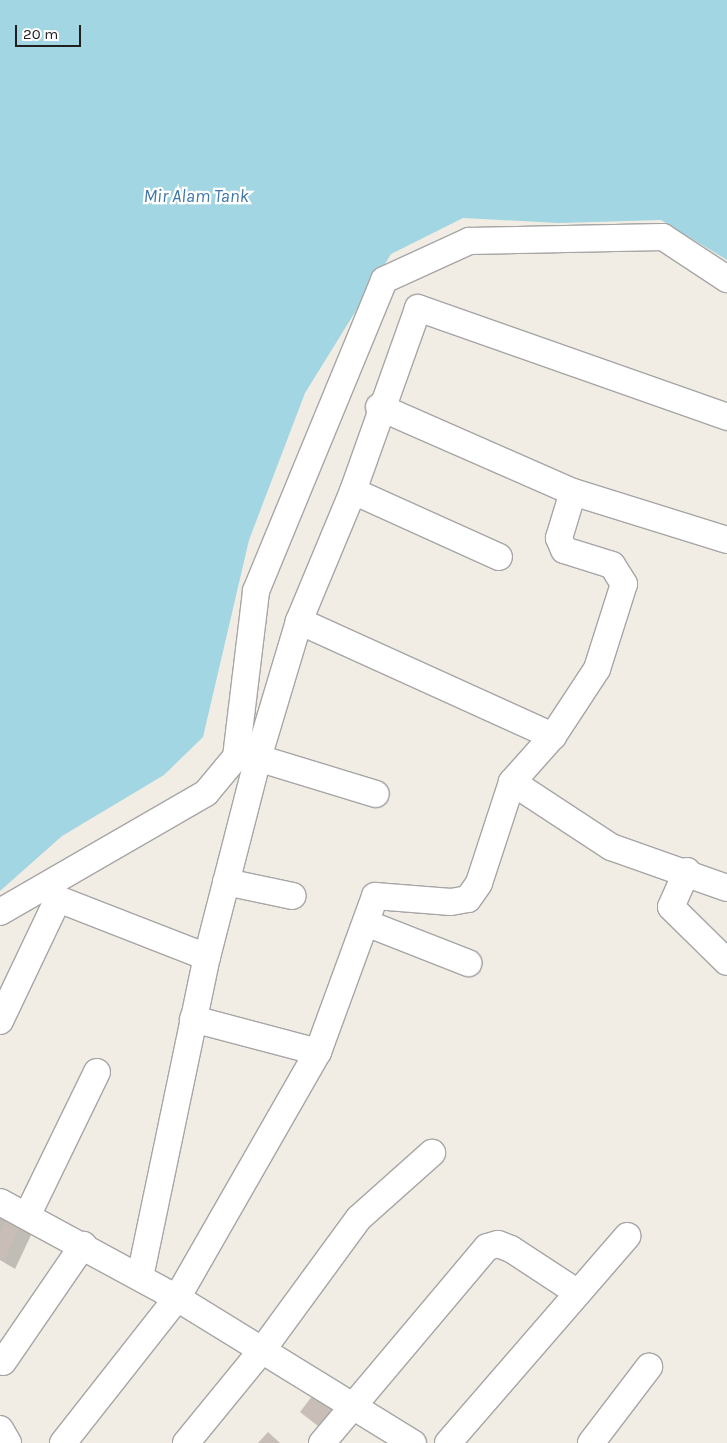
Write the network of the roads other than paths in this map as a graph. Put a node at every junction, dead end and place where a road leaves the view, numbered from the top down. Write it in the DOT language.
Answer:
graph roads {
  1 [pos="727,279"];
  2 [pos="379,407"];
  3 [pos="727,417"];
  4 [pos="353,491"];
  5 [pos="573,492"];
  6 [pos="727,540"];
  7 [pos="499,557"];
  8 [pos="299,621"];
  9 [pos="552,736"];
  10 [pos="258,758"];
  11 [pos="512,782"];
  12 [pos="376,794"];
  13 [pos="687,871"];
  14 [pos="723,879"];
  15 [pos="226,882"];
  16 [pos="294,896"];
  17 [pos="0,912"];
  18 [pos="366,922"];
  19 [pos="206,957"];
  20 [pos="727,962"];
  21 [pos="468,963"];
  22 [pos="192,1019"];
  23 [pos="0,1020"];
  24 [pos="318,1052"];
  25 [pos="97,1072"];
  26 [pos="432,1153"];
  27 [pos="0,1202"];
  28 [pos="27,1216"];
  29 [pos="627,1236"];
  30 [pos="83,1245"];
  31 [pos="140,1277"];
  32 [pos="578,1293"];
  33 [pos="177,1298"];
  34 [pos="263,1349"];
  35 [pos="3,1362"];
  36 [pos="649,1367"];
  37 [pos="356,1405"];
  38 [pos="0,1429"];
  39 [pos="8,1443"];
  40 [pos="63,1443"];
  41 [pos="186,1443"];
  42 [pos="322,1443"];
  43 [pos="413,1443"];
  44 [pos="448,1443"];
  45 [pos="591,1443"];
  1 -- 17 [label="street"];
  2 -- 3 [label="street"];
  2 -- 4 [label="street"];
  2 -- 5 [label="street"];
  4 -- 7 [label="street"];
  4 -- 8 [label="street"];
  5 -- 6 [label="street"];
  5 -- 9 [label="street"];
  8 -- 9 [label="street"];
  8 -- 10 [label="street"];
  9 -- 11 [label="street"];
  10 -- 12 [label="street"];
  10 -- 15 [label="street"];
  11 -- 13 [label="street"];
  11 -- 18 [label="street"];
  13 -- 14 [label="street"];
  13 -- 20 [label="street"];
  15 -- 16 [label="street"];
  15 -- 19 [label="street"];
  18 -- 21 [label="street"];
  18 -- 24 [label="street"];
  19 -- 22 [label="street"];
  19 -- 23 [label="street"];
  22 -- 24 [label="street"];
  22 -- 31 [label="street"];
  24 -- 33 [label="street"];
  25 -- 28 [label="street"];
  26 -- 34 [label="street"];
  27 -- 28 [label="street"];
  28 -- 30 [label="street"];
  29 -- 32 [label="street"];
  30 -- 31 [label="street"];
  30 -- 35 [label="street"];
  31 -- 33 [label="street"];
  32 -- 37 [label="street"];
  32 -- 44 [label="street"];
  33 -- 34 [label="street"];
  33 -- 40 [label="street"];
  34 -- 37 [label="street"];
  34 -- 41 [label="street"];
  36 -- 45 [label="street"];
  37 -- 42 [label="street"];
  37 -- 43 [label="street"];
  38 -- 39 [label="street"];
}
